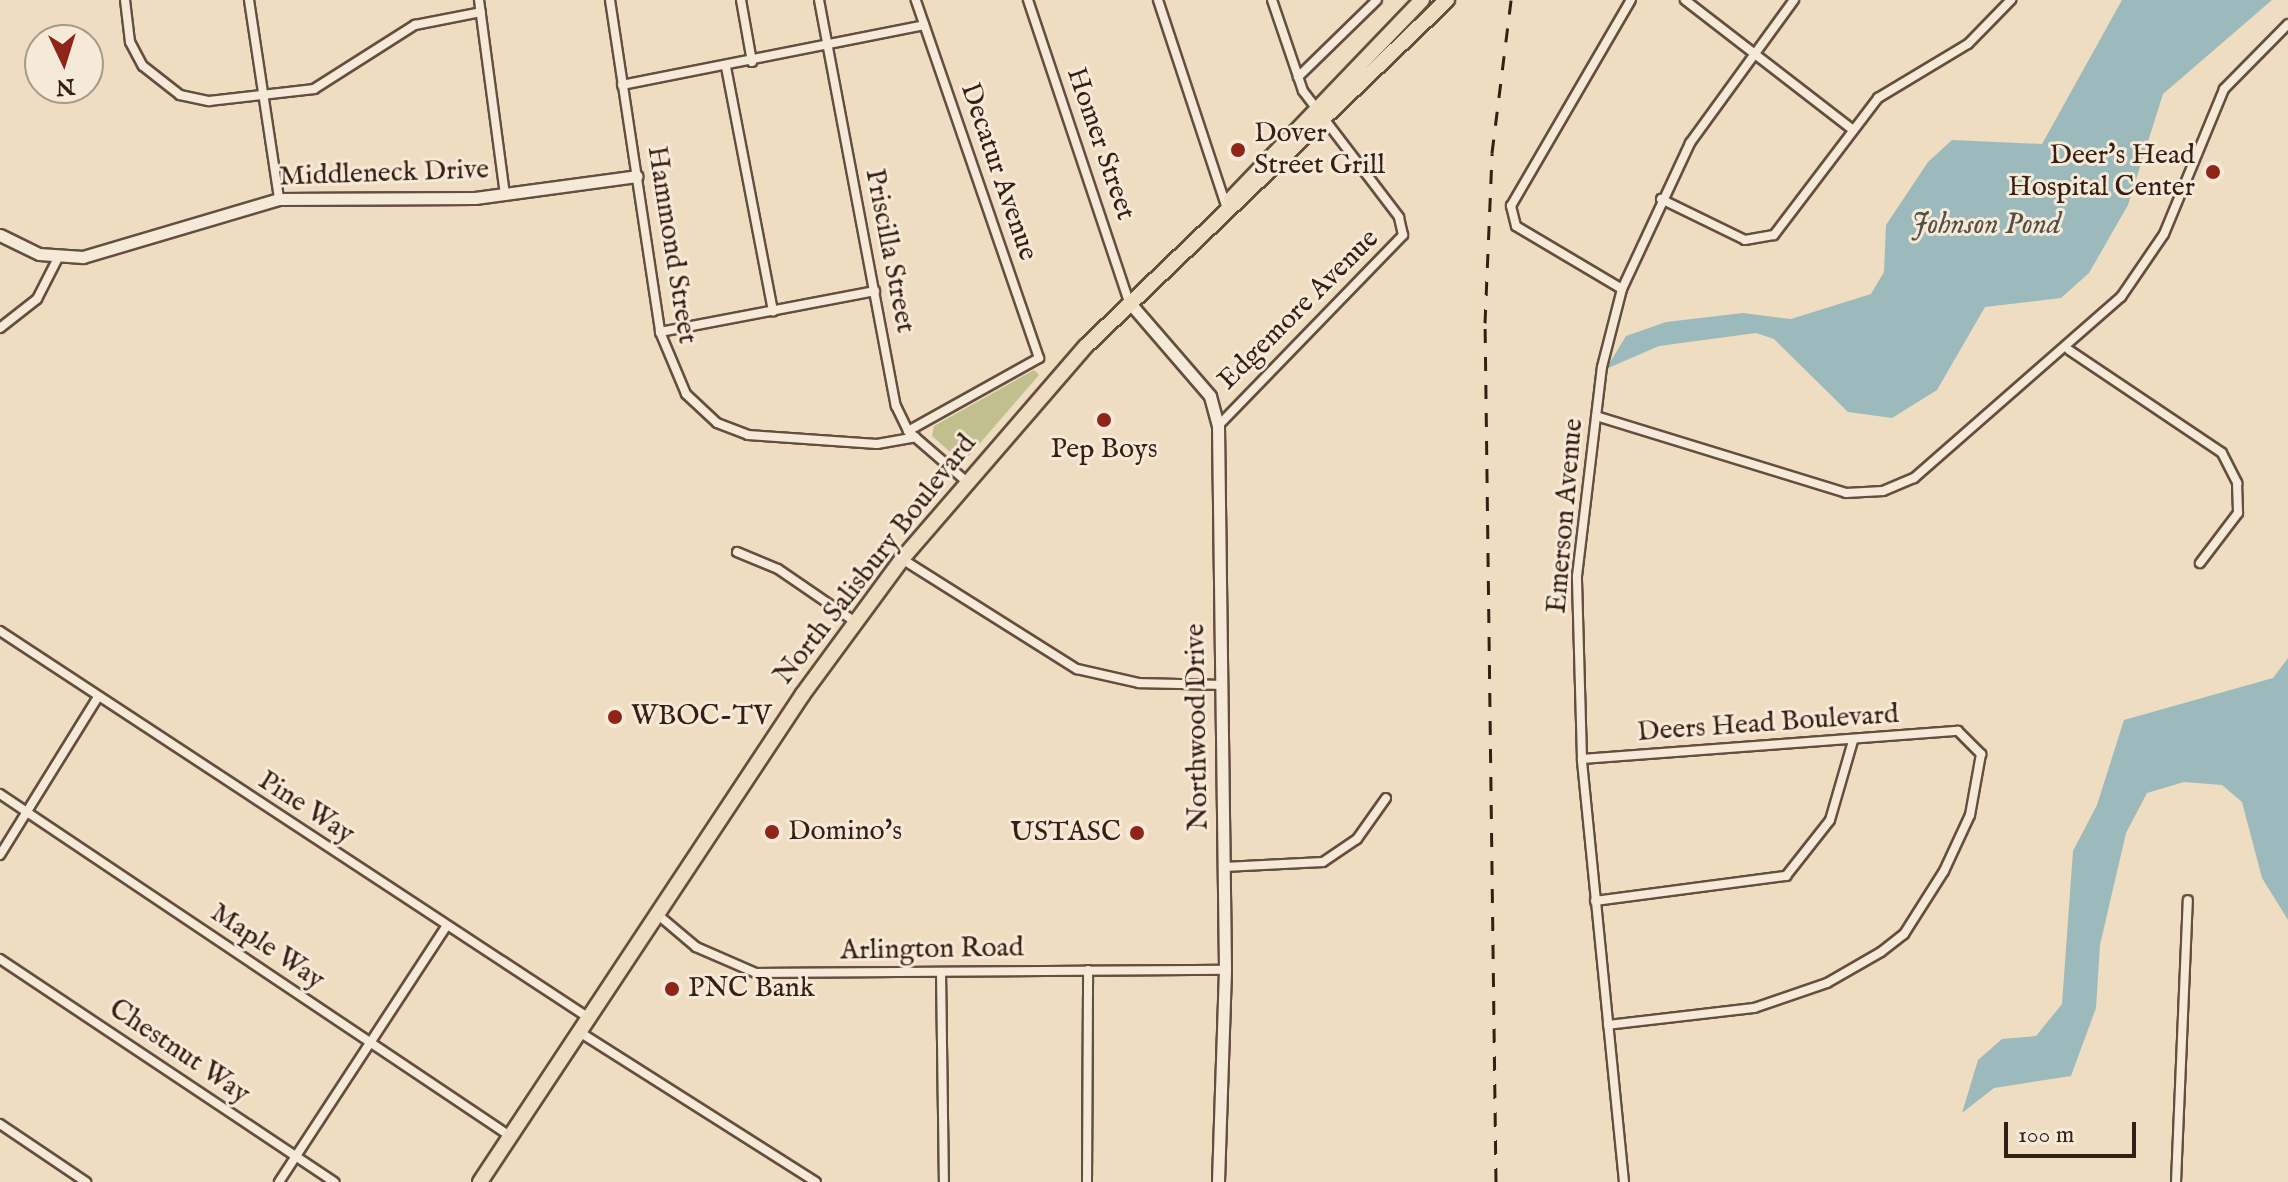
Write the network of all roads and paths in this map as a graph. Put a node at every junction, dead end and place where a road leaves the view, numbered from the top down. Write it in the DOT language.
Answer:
graph roads {
  1 [pos="125,0"];
  2 [pos="249,0"];
  3 [pos="479,0"];
  4 [pos="610,0"];
  5 [pos="741,0"];
  6 [pos="819,0"];
  7 [pos="916,0"];
  8 [pos="1028,0"];
  9 [pos="1158,0"];
  10 [pos="1272,0"];
  11 [pos="1377,0"];
  12 [pos="1422,0"];
  13 [pos="1447,0"];
  14 [pos="1631,0"];
  15 [pos="1685,0"];
  16 [pos="1794,0"];
  17 [pos="2011,0"];
  18 [pos="481,12"];
  19 [pos="2288,24"];
  20 [pos="924,25"];
  21 [pos="828,48"];
  22 [pos="1753,55"];
  23 [pos="752,62"];
  24 [pos="726,67"];
  25 [pos="1298,77"];
  26 [pos="622,85"];
  27 [pos="263,98"];
  28 [pos="1314,107"];
  29 [pos="1325,121"];
  30 [pos="1852,129"];
  31 [pos="637,176"];
  32 [pos="505,194"];
  33 [pos="279,199"];
  34 [pos="1661,199"];
  35 [pos="1226,206"];
  36 [pos="0,235"];
  37 [pos="58,258"];
  38 [pos="1622,289"];
  39 [pos="875,291"];
  40 [pos="1129,302"];
  41 [pos="773,312"];
  42 [pos="0,328"];
  43 [pos="660,332"];
  44 [pos="2069,350"];
  45 [pos="1039,358"];
  46 [pos="1596,416"];
  47 [pos="1218,426"];
  48 [pos="912,434"];
  49 [pos="967,482"];
  50 [pos="737,552"];
  51 [pos="902,559"];
  52 [pos="2200,563"];
  53 [pos="854,621"];
  54 [pos="0,631"];
  55 [pos="1221,685"];
  56 [pos="98,697"];
  57 [pos="1853,741"];
  58 [pos="1582,759"];
  59 [pos="0,794"];
  60 [pos="1386,798"];
  61 [pos="27,811"];
  62 [pos="0,855"];
  63 [pos="1224,867"];
  64 [pos="2188,900"];
  65 [pos="1595,901"];
  66 [pos="657,914"];
  67 [pos="446,927"];
  68 [pos="0,959"];
  69 [pos="1088,970"];
  70 [pos="1225,970"];
  71 [pos="941,972"];
  72 [pos="590,1019"];
  73 [pos="1608,1025"];
  74 [pos="581,1033"];
  75 [pos="368,1043"];
  76 [pos="0,1124"];
  77 [pos="510,1136"];
  78 [pos="296,1156"];
  79 [pos="86,1182"];
  80 [pos="279,1182"];
  81 [pos="334,1182"];
  82 [pos="480,1182"];
  83 [pos="816,1182"];
  84 [pos="944,1182"];
  85 [pos="1087,1182"];
  86 [pos="1218,1182"];
  87 [pos="1624,1182"];
  88 [pos="2176,1182"];
  1 -- 27 [label="street"];
  2 -- 27 [label="street"];
  3 -- 18 [label="street"];
  4 -- 26 [label="street, Hammond Street"];
  5 -- 23 [label="street"];
  6 -- 21 [label="street, Priscilla Street"];
  7 -- 20 [label="street, Decatur Avenue"];
  8 -- 40 [label="street, Homer Street"];
  9 -- 35 [label="street"];
  10 -- 25 [label="street, Edgemore Avenue"];
  11 -- 25 [label="street"];
  12 -- 28 [label="main road, North Salisbury Boulevard"];
  13 -- 29 [label="main road, North Salisbury Boulevard"];
  14 -- 38 [label="street"];
  15 -- 22 [label="street"];
  16 -- 22 [label="street, Emerson Avenue"];
  17 -- 30 [label="street"];
  18 -- 27 [label="street"];
  18 -- 32 [label="street"];
  19 -- 44 [label="street"];
  20 -- 21 [label="street"];
  20 -- 45 [label="street, Decatur Avenue"];
  21 -- 23 [label="street"];
  21 -- 39 [label="street, Priscilla Street"];
  22 -- 30 [label="street"];
  22 -- 34 [label="street, Emerson Avenue"];
  23 -- 24 [label="street"];
  24 -- 26 [label="street"];
  24 -- 41 [label="street"];
  25 -- 28 [label="street, Edgemore Avenue"];
  26 -- 31 [label="street, Hammond Street"];
  27 -- 33 [label="street"];
  28 -- 29 [label="street, Edgemore Avenue"];
  28 -- 35 [label="main road, North Salisbury Boulevard"];
  29 -- 35 [label="main road, North Salisbury Boulevard"];
  29 -- 47 [label="street, Edgemore Avenue"];
  30 -- 34 [label="street"];
  31 -- 32 [label="street, Middleneck Drive"];
  31 -- 43 [label="street, Hammond Street"];
  32 -- 33 [label="street, Middleneck Drive"];
  33 -- 37 [label="street, Middleneck Drive"];
  34 -- 38 [label="street, Emerson Avenue"];
  35 -- 40 [label="main road, North Salisbury Boulevard"];
  36 -- 37 [label="street, Middleneck Drive"];
  37 -- 42 [label="street"];
  38 -- 46 [label="street, Emerson Avenue"];
  39 -- 41 [label="street"];
  39 -- 48 [label="street, Priscilla Street"];
  40 -- 47 [label="street, Northwood Drive"];
  40 -- 49 [label="main road, North Salisbury Boulevard"];
  41 -- 43 [label="street"];
  43 -- 48 [label="street, Hammond Street"];
  44 -- 46 [label="street"];
  44 -- 52 [label="street"];
  45 -- 48 [label="street, Hammond Street"];
  46 -- 58 [label="street, Emerson Avenue"];
  47 -- 55 [label="street, Northwood Drive"];
  48 -- 49 [label="street, Priscilla Street"];
  49 -- 51 [label="main road, North Salisbury Boulevard"];
  50 -- 53 [label="street"];
  51 -- 53 [label="main road, North Salisbury Boulevard"];
  51 -- 55 [label="street"];
  53 -- 66 [label="main road, North Salisbury Boulevard"];
  54 -- 56 [label="street, Pine Way"];
  55 -- 63 [label="street, Northwood Drive"];
  56 -- 61 [label="street"];
  56 -- 67 [label="street, Pine Way"];
  57 -- 58 [label="street, Deers Head Boulevard"];
  57 -- 65 [label="street"];
  57 -- 73 [label="street, Deers Head Boulevard"];
  58 -- 65 [label="street, Emerson Avenue"];
  59 -- 61 [label="street, Maple Way"];
  60 -- 63 [label="street"];
  61 -- 62 [label="street"];
  61 -- 75 [label="street, Maple Way"];
  63 -- 70 [label="street, Northwood Drive"];
  64 -- 88 [label="street"];
  65 -- 73 [label="street, Emerson Avenue"];
  66 -- 71 [label="street, Arlington Road"];
  66 -- 72 [label="main road, North Salisbury Boulevard"];
  67 -- 72 [label="street, Pine Way"];
  67 -- 75 [label="street"];
  68 -- 78 [label="street, Chestnut Way"];
  69 -- 70 [label="street, Arlington Road"];
  69 -- 71 [label="street, Arlington Road"];
  69 -- 85 [label="street"];
  70 -- 86 [label="street, Northwood Drive"];
  71 -- 84 [label="street"];
  72 -- 74 [label="main road, North Salisbury Boulevard"];
  73 -- 87 [label="street, Emerson Avenue"];
  74 -- 77 [label="main road, North Salisbury Boulevard"];
  74 -- 83 [label="street"];
  75 -- 77 [label="street, Maple Way"];
  75 -- 78 [label="street"];
  76 -- 79 [label="street"];
  77 -- 82 [label="main road, North Salisbury Boulevard"];
  78 -- 80 [label="street"];
  78 -- 81 [label="street, Chestnut Way"];
}
